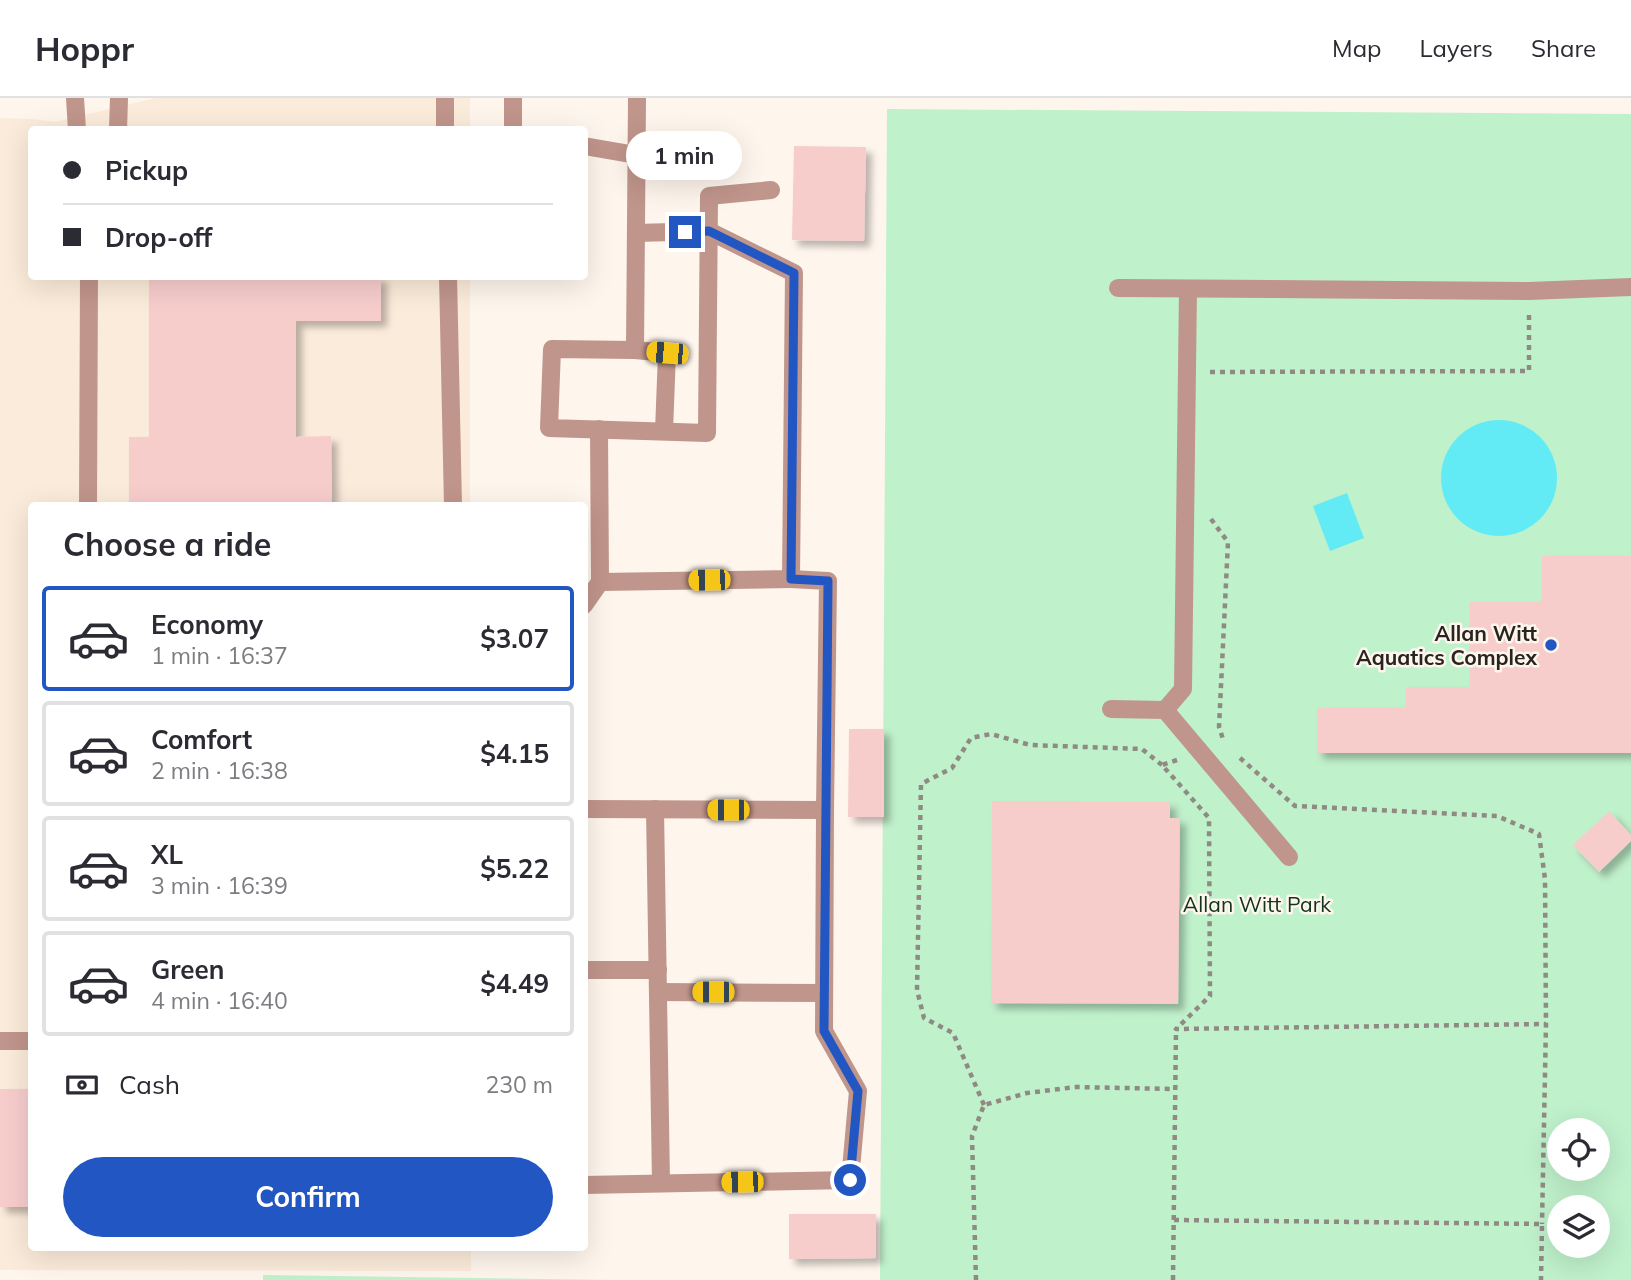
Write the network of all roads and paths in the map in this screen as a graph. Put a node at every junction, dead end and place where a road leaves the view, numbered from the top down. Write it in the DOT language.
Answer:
graph roads {
  1 [pos="75,98"];
  2 [pos="119,98"];
  3 [pos="444,98"];
  4 [pos="513,98"];
  5 [pos="637,98"];
  6 [pos="77,126"];
  7 [pos="118,126"];
  8 [pos="445,126"];
  9 [pos="513,126"];
  10 [pos="588,147"];
  11 [pos="636,155"];
  12 [pos="771,190"];
  13 [pos="709,231"];
  14 [pos="636,233"];
  15 [pos="89,280"];
  16 [pos="448,280"];
  17 [pos="1631,287"];
  18 [pos="1118,288"];
  19 [pos="1188,289"];
  20 [pos="1529,291"];
  21 [pos="635,351"];
  22 [pos="1205,372"];
  23 [pos="599,429"];
  24 [pos="664,431"];
  25 [pos="88,502"];
  26 [pos="453,502"];
  27 [pos="1209,516"];
  28 [pos="791,579"];
  29 [pos="600,582"];
  30 [pos="588,599"];
  31 [pos="1111,709"];
  32 [pos="1166,710"];
  33 [pos="1226,745"];
  34 [pos="1200,752"];
  35 [pos="1162,765"];
  36 [pos="588,809"];
  37 [pos="655,809"];
  38 [pos="825,810"];
  39 [pos="1289,857"];
  40 [pos="588,970"];
  41 [pos="658,970"];
  42 [pos="658,992"];
  43 [pos="824,993"];
  44 [pos="1546,1024"];
  45 [pos="1176,1028"];
  46 [pos="0,1041"];
  47 [pos="28,1041"];
  48 [pos="1174,1089"];
  49 [pos="984,1105"];
  50 [pos="661,1183"];
  51 [pos="588,1185"];
  52 [pos="1174,1220"];
  53 [pos="1542,1224"];
  54 [pos="976,1280"];
  55 [pos="1173,1280"];
  56 [pos="1541,1280"];
  1 -- 6 [label="lane"];
  2 -- 7 [label="lane"];
  3 -- 8 [label="lane"];
  4 -- 9 [label="lane"];
  5 -- 11 [label="lane"];
  10 -- 11 [label="lane"];
  11 -- 14 [label="lane"];
  12 -- 13 [label="lane"];
  13 -- 14 [label="lane"];
  13 -- 24 [label="lane"];
  13 -- 28 [label="lane"];
  14 -- 21 [label="lane"];
  15 -- 25 [label="lane"];
  16 -- 26 [label="lane"];
  17 -- 20 [label="lane"];
  18 -- 19 [label="lane"];
  19 -- 20 [label="lane"];
  19 -- 32 [label="lane"];
  20 -- 22 [label="path"];
  21 -- 23 [label="lane"];
  21 -- 24 [label="lane"];
  23 -- 24 [label="lane"];
  23 -- 29 [label="lane"];
  27 -- 33 [label="path"];
  28 -- 29 [label="lane"];
  28 -- 38 [label="lane"];
  29 -- 30 [label="lane"];
  31 -- 32 [label="lane"];
  32 -- 34 [label="lane"];
  33 -- 34 [label="path"];
  33 -- 44 [label="path"];
  34 -- 35 [label="path"];
  34 -- 39 [label="lane"];
  35 -- 45 [label="path"];
  35 -- 49 [label="path"];
  36 -- 37 [label="lane"];
  37 -- 38 [label="lane"];
  37 -- 41 [label="lane"];
  38 -- 43 [label="lane"];
  40 -- 41 [label="lane"];
  41 -- 42 [label="lane"];
  42 -- 43 [label="lane"];
  42 -- 50 [label="lane"];
  43 -- 50 [label="lane"];
  44 -- 45 [label="path"];
  44 -- 53 [label="path"];
  45 -- 48 [label="path"];
  46 -- 47 [label="lane"];
  48 -- 49 [label="path"];
  48 -- 52 [label="path"];
  49 -- 54 [label="path"];
  50 -- 51 [label="lane"];
  52 -- 53 [label="path"];
  52 -- 55 [label="path"];
  53 -- 56 [label="path"];
}
